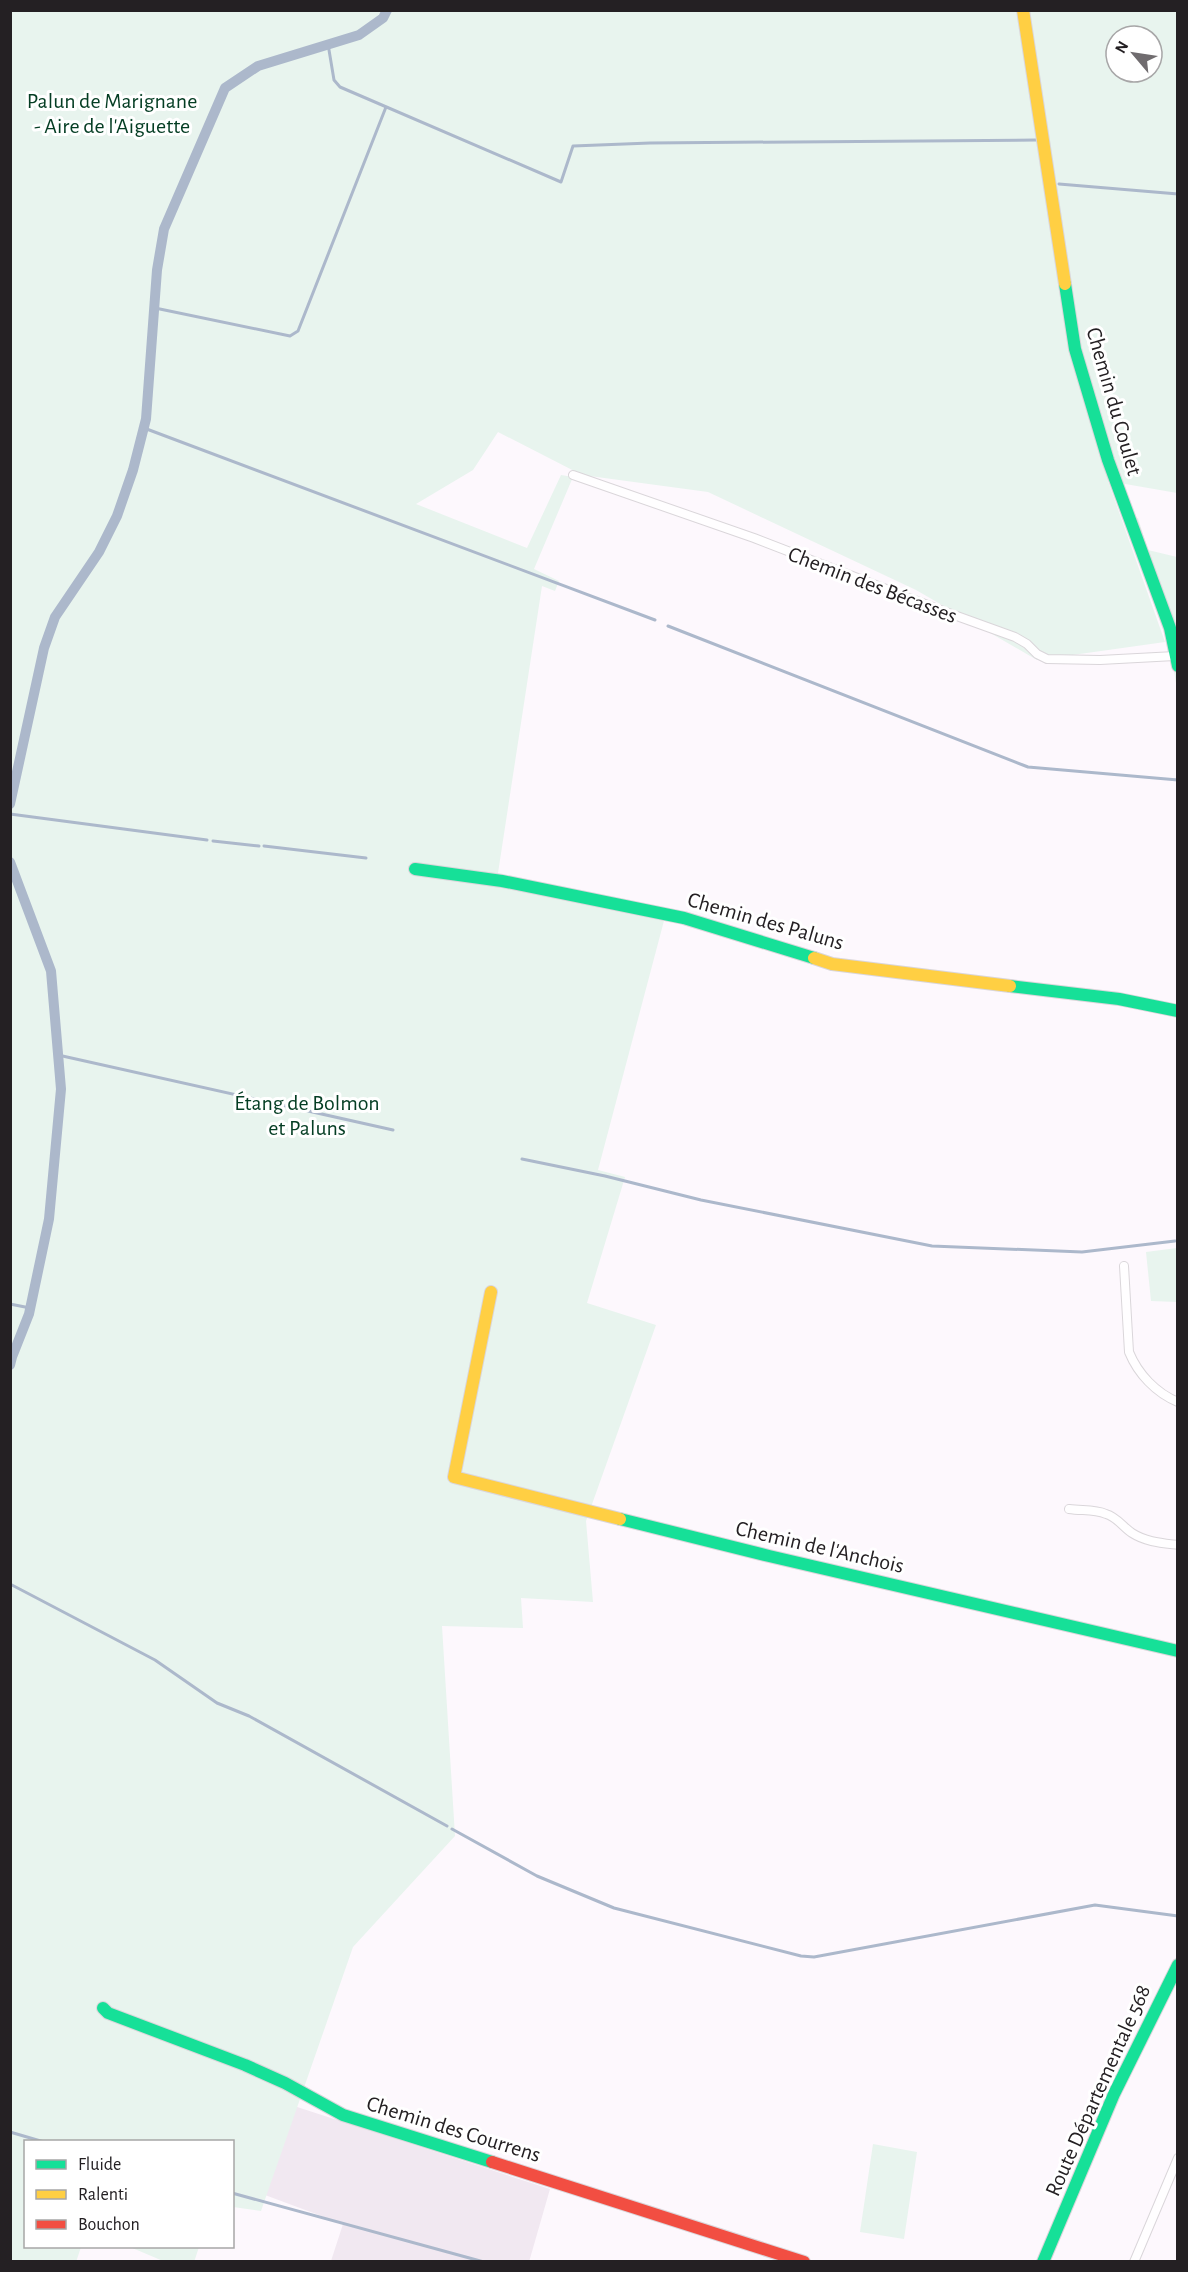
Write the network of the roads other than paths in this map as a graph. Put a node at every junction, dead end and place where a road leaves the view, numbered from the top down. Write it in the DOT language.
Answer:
graph roads {
  1 [pos="1023,10"];
  2 [pos="573,475"];
  3 [pos="1176,661"];
  4 [pos="415,868"];
  5 [pos="1178,1011"];
  6 [pos="1124,1266"];
  7 [pos="491,1292"];
  8 [pos="1178,1402"];
  9 [pos="1069,1509"];
  10 [pos="1178,1545"];
  11 [pos="1178,1651"];
  12 [pos="1178,1965"];
  13 [pos="103,2008"];
  14 [pos="1178,2158"];
  15 [pos="1056,2232"];
  16 [pos="804,2262"];
  17 [pos="1043,2262"];
  18 [pos="1049,2262"];
  19 [pos="1134,2262"];
  1 -- 3 [label="street, Chemin du Coulet"];
  2 -- 3 [label="street, Chemin des Bécasses"];
  4 -- 5 [label="street, Chemin des Paluns"];
  6 -- 8 [label="street"];
  7 -- 11 [label="street, Chemin de l'Anchois"];
  9 -- 10 [label="street"];
  12 -- 15 [label="street, Route Départementale 568"];
  13 -- 16 [label="street, Chemin des Courrens"];
  14 -- 19 [label="street"];
  15 -- 17 [label="street, Route Départementale 568"];
  15 -- 18 [label="street, Route Départementale 568"];
}
